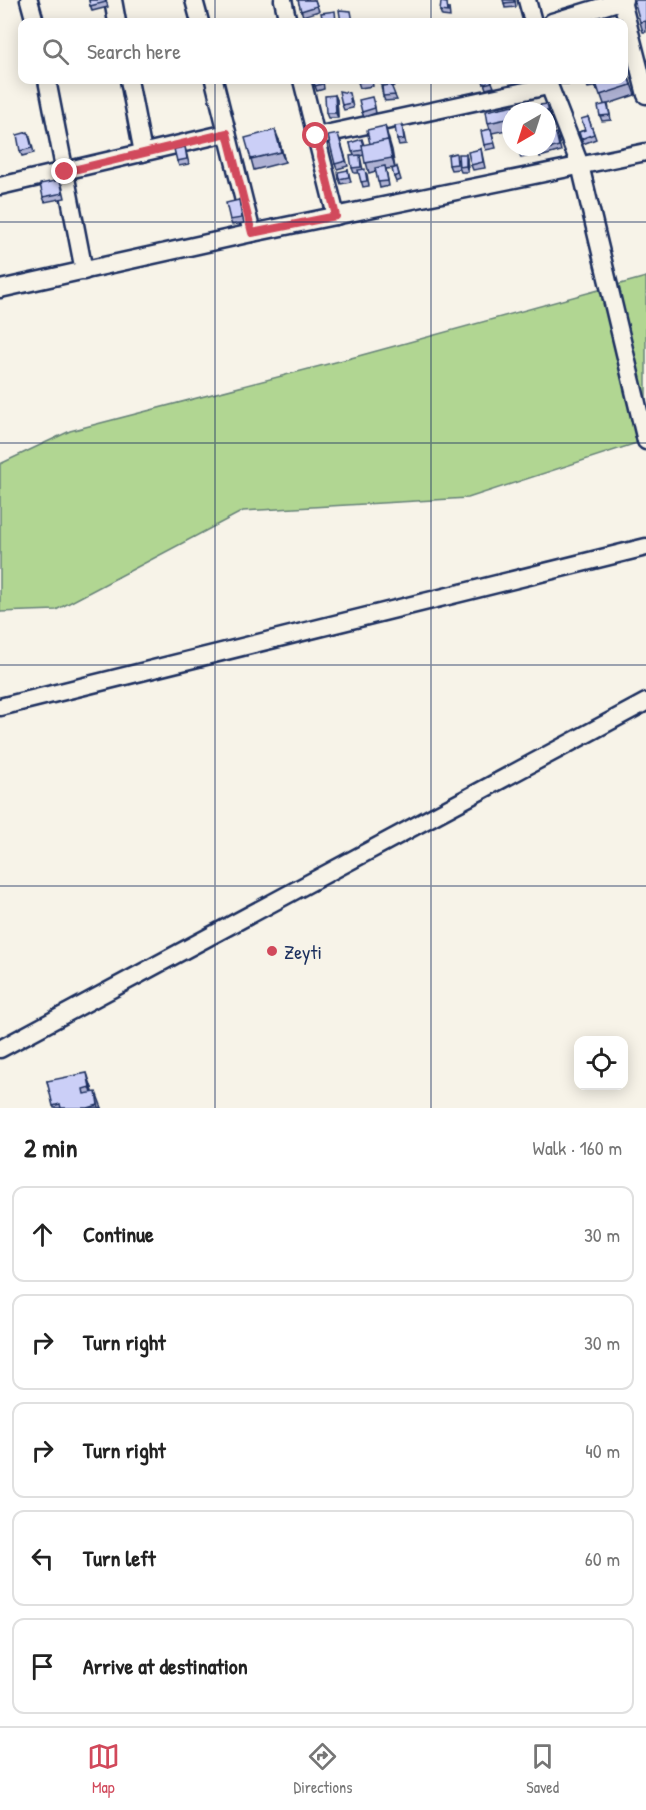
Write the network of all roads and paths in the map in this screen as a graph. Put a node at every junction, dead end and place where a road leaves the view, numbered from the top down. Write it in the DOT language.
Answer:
graph roads {
  1 [pos="29,0"];
  2 [pos="113,0"];
  3 [pos="194,0"];
  4 [pos="283,0"];
  5 [pos="528,0"];
  6 [pos="623,0"];
  7 [pos="33,18"];
  8 [pos="116,18"];
  9 [pos="199,18"];
  10 [pos="287,18"];
  11 [pos="532,18"];
  12 [pos="565,18"];
  13 [pos="627,18"];
  14 [pos="628,21"];
  15 [pos="48,84"];
  16 [pos="130,84"];
  17 [pos="215,84"];
  18 [pos="303,84"];
  19 [pos="543,84"];
  20 [pos="547,84"];
  21 [pos="646,95"];
  22 [pos="227,133"];
  23 [pos="316,136"];
  24 [pos="646,152"];
  25 [pos="143,153"];
  26 [pos="580,165"];
  27 [pos="65,172"];
  28 [pos="0,186"];
  29 [pos="336,216"];
  30 [pos="252,233"];
  31 [pos="84,271"];
  32 [pos="0,289"];
  33 [pos="646,441"];
  34 [pos="646,547"];
  35 [pos="646,702"];
  36 [pos="0,707"];
  37 [pos="0,1049"];
  1 -- 7 [label="street"];
  2 -- 8 [label="street"];
  3 -- 9 [label="street"];
  4 -- 10 [label="street"];
  5 -- 11 [label="street"];
  6 -- 12 [label="street"];
  6 -- 13 [label="street"];
  14 -- 21 [label="street"];
  15 -- 27 [label="street"];
  16 -- 25 [label="street"];
  17 -- 22 [label="street"];
  18 -- 23 [label="street"];
  19 -- 23 [label="street"];
  20 -- 26 [label="street"];
  22 -- 25 [label="street"];
  22 -- 30 [label="street"];
  23 -- 29 [label="street"];
  24 -- 26 [label="street"];
  25 -- 27 [label="street"];
  26 -- 29 [label="street"];
  26 -- 33 [label="street"];
  27 -- 28 [label="street"];
  27 -- 31 [label="street"];
  29 -- 30 [label="street"];
  30 -- 31 [label="street"];
  31 -- 32 [label="street"];
  34 -- 36 [label="street"];
  35 -- 37 [label="street"];
}
